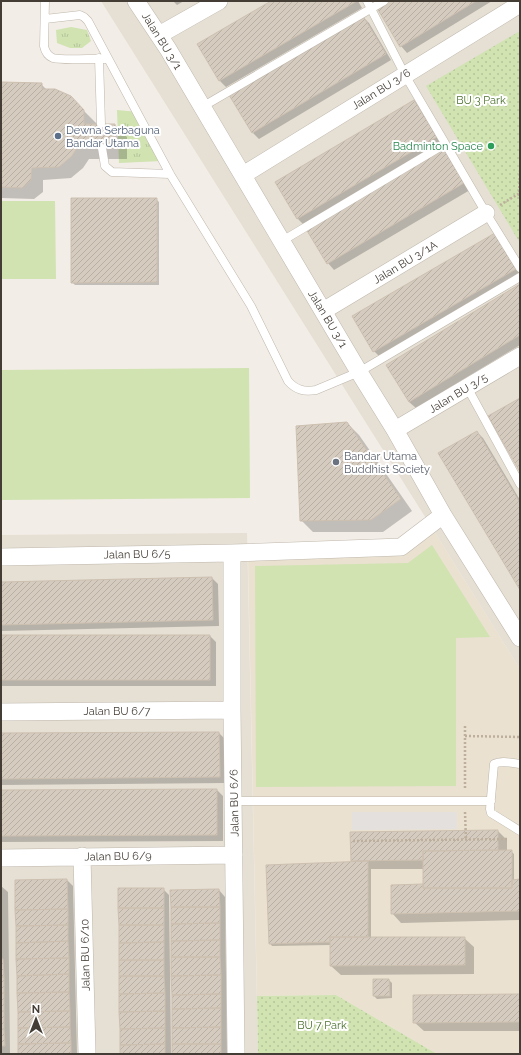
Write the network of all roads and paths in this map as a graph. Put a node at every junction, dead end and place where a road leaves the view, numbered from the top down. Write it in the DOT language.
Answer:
graph roads {
  1 [pos="45,1"];
  2 [pos="136,1"];
  3 [pos="219,1"];
  4 [pos="367,1"];
  5 [pos="384,1"];
  6 [pos="520,4"];
  7 [pos="371,9"];
  8 [pos="45,19"];
  9 [pos="159,35"];
  10 [pos="103,59"];
  11 [pos="405,75"];
  12 [pos="202,108"];
  13 [pos="102,124"];
  14 [pos="445,144"];
  15 [pos="102,148"];
  16 [pos="520,170"];
  17 [pos="170,174"];
  18 [pos="243,175"];
  19 [pos="520,194"];
  20 [pos="486,213"];
  21 [pos="282,241"];
  22 [pos="520,268"];
  23 [pos="520,277"];
  24 [pos="323,311"];
  25 [pos="520,356"];
  26 [pos="359,372"];
  27 [pos="467,387"];
  28 [pos="395,430"];
  29 [pos="520,484"];
  30 [pos="444,515"];
  31 [pos="232,553"];
  32 [pos="1,557"];
  33 [pos="520,638"];
  34 [pos="232,710"];
  35 [pos="1,712"];
  36 [pos="465,726"];
  37 [pos="520,737"];
  38 [pos="520,764"];
  39 [pos="491,801"];
  40 [pos="234,802"];
  41 [pos="520,831"];
  42 [pos="512,839"];
  43 [pos="353,841"];
  44 [pos="234,855"];
  45 [pos="82,856"];
  46 [pos="1,858"];
  47 [pos="87,1054"];
  48 [pos="236,1054"];
  1 -- 8 [label="lane"];
  2 -- 9 [label="street, Jalan BU 3/1"];
  3 -- 9 [label="street"];
  4 -- 7 [label="lane"];
  5 -- 7 [label="lane"];
  6 -- 11 [label="street, Jalan BU 3/6"];
  7 -- 11 [label="lane"];
  7 -- 12 [label="lane"];
  8 -- 10 [label="lane"];
  8 -- 10 [label="lane"];
  9 -- 12 [label="street, Jalan BU 3/1"];
  10 -- 13 [label="lane"];
  10 -- 17 [label="lane"];
  11 -- 14 [label="lane"];
  11 -- 18 [label="street, Jalan BU 3/6"];
  12 -- 18 [label="street, Jalan BU 3/1"];
  14 -- 20 [label="lane"];
  14 -- 21 [label="lane"];
  15 -- 17 [label="lane"];
  16 -- 19 [label="path"];
  17 -- 26 [label="lane"];
  18 -- 21 [label="street, Jalan BU 3/1"];
  19 -- 20 [label="path"];
  20 -- 22 [label="lane"];
  20 -- 24 [label="street, Jalan BU 3/1A"];
  21 -- 24 [label="street, Jalan BU 3/1"];
  23 -- 26 [label="lane"];
  24 -- 26 [label="street, Jalan BU 3/1"];
  25 -- 27 [label="street, Jalan BU 3/5"];
  26 -- 28 [label="street, Jalan BU 3/1"];
  27 -- 28 [label="street, Jalan BU 3/5"];
  27 -- 29 [label="lane"];
  28 -- 30 [label="street, Jalan BU 3/1"];
  30 -- 31 [label="street, Jalan BU 6/5"];
  30 -- 33 [label="street, Jalan BU 3/1"];
  31 -- 32 [label="street, Jalan BU 6/5"];
  31 -- 34 [label="street, Jalan BU 6/6"];
  34 -- 35 [label="street, Jalan BU 6/7"];
  34 -- 40 [label="street, Jalan BU 6/6"];
  36 -- 37 [label="path"];
  38 -- 39 [label="lane"];
  39 -- 40 [label="lane"];
  39 -- 41 [label="lane"];
  40 -- 44 [label="street, Jalan BU 6/6"];
  42 -- 43 [label="path"];
  44 -- 45 [label="street, Jalan BU 6/9"];
  44 -- 48 [label="street, Jalan BU 6/6"];
  45 -- 46 [label="street, Jalan BU 6/9"];
  45 -- 47 [label="street, Jalan BU 6/10"];
}
